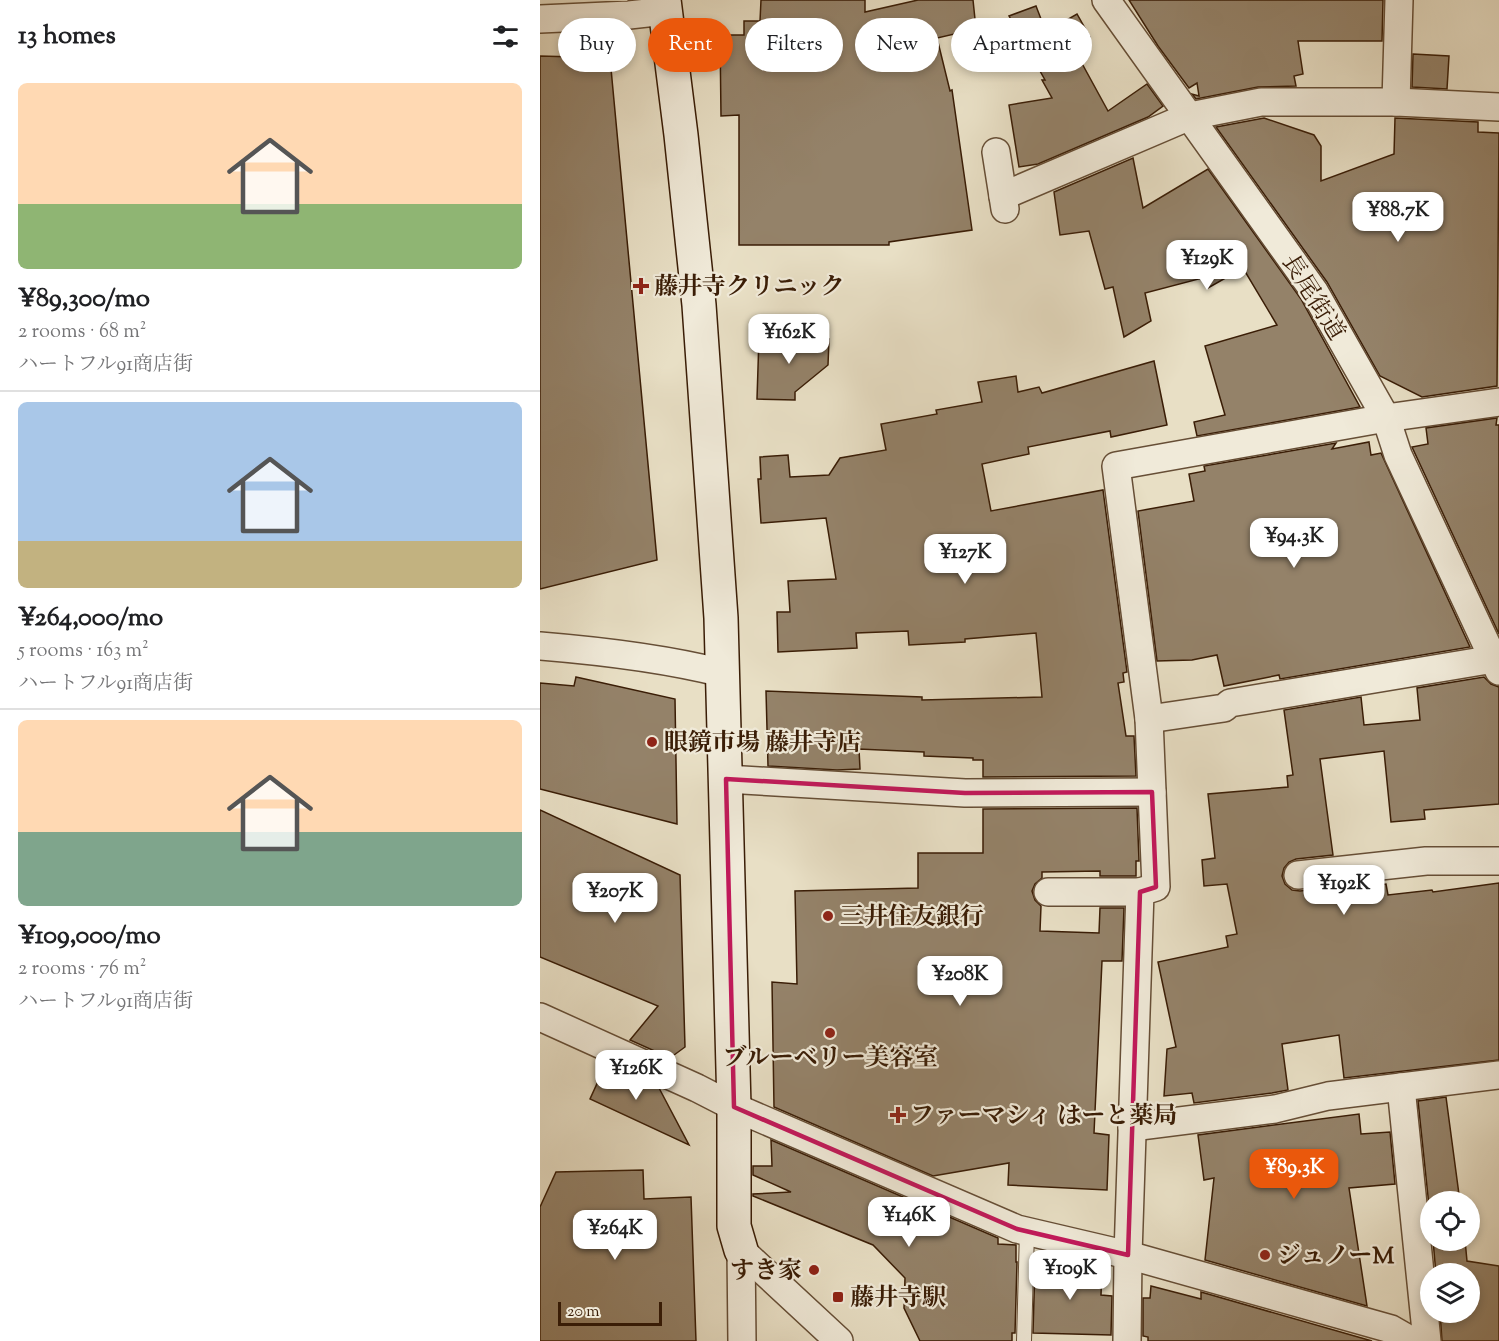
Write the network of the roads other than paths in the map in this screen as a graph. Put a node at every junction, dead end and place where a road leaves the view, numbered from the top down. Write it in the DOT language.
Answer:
graph roads {
  1 [pos="1106,0"];
  2 [pos="1399,0"];
  3 [pos="664,5"];
  4 [pos="540,19"];
  5 [pos="1396,102"];
  6 [pos="1499,107"];
  7 [pos="1190,116"];
  8 [pos="996,152"];
  9 [pos="1499,402"];
  10 [pos="1386,418"];
  11 [pos="540,646"];
  12 [pos="1496,665"];
  13 [pos="722,673"];
  14 [pos="1149,719"];
  15 [pos="726,779"];
  16 [pos="1152,792"];
  17 [pos="1499,861"];
  18 [pos="1298,875"];
  19 [pos="1048,892"];
  20 [pos="1140,892"];
  21 [pos="540,1017"];
  22 [pos="1499,1075"];
  23 [pos="1401,1087"];
  24 [pos="734,1107"];
  25 [pos="1132,1126"];
  26 [pos="1027,1231"];
  27 [pos="741,1250"];
  28 [pos="1128,1255"];
  29 [pos="742,1341"];
  30 [pos="839,1341"];
  31 [pos="1024,1341"];
  32 [pos="1127,1341"];
  33 [pos="1412,1341"];
  34 [pos="1427,1341"];
  1 -- 7 [label="street, 長尾街道"];
  2 -- 5 [label="street"];
  3 -- 4 [label="street"];
  3 -- 13 [label="street"];
  5 -- 6 [label="street"];
  5 -- 7 [label="street"];
  7 -- 8 [label="street"];
  7 -- 10 [label="street, 長尾街道"];
  9 -- 10 [label="street"];
  10 -- 12 [label="street, 長尾街道"];
  10 -- 14 [label="street"];
  11 -- 13 [label="street"];
  12 -- 14 [label="street"];
  13 -- 15 [label="street"];
  14 -- 16 [label="street"];
  15 -- 16 [label="street"];
  15 -- 24 [label="street"];
  16 -- 20 [label="street"];
  17 -- 18 [label="street"];
  19 -- 20 [label="street"];
  20 -- 25 [label="street"];
  21 -- 24 [label="street"];
  22 -- 23 [label="street"];
  23 -- 25 [label="street"];
  23 -- 34 [label="street"];
  24 -- 26 [label="street"];
  24 -- 27 [label="street"];
  25 -- 28 [label="street"];
  26 -- 28 [label="street"];
  26 -- 31 [label="lane"];
  27 -- 29 [label="street"];
  27 -- 30 [label="street"];
  28 -- 32 [label="street"];
  28 -- 33 [label="street"];
}
